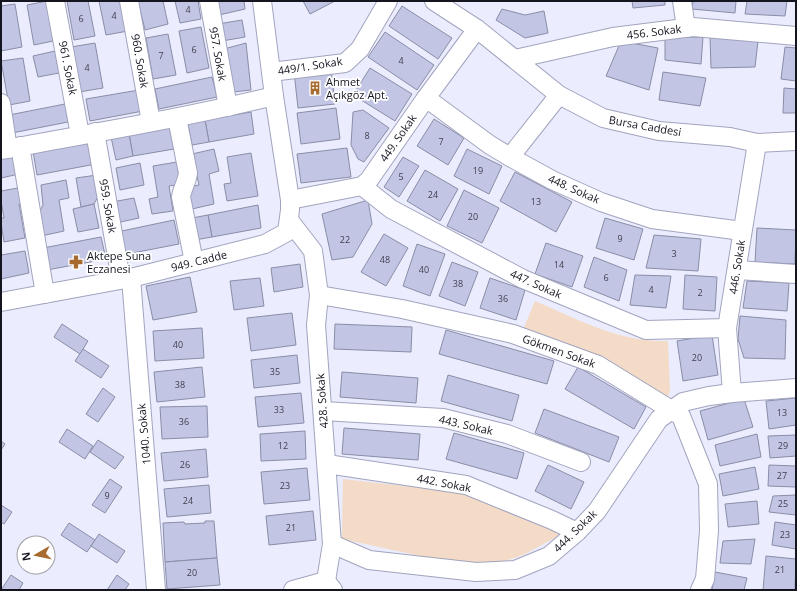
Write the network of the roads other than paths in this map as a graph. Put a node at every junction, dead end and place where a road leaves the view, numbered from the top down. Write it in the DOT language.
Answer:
graph roads {
  1 [pos="55,1"];
  2 [pos="129,1"];
  3 [pos="209,1"];
  4 [pos="262,1"];
  5 [pos="273,1"];
  6 [pos="388,1"];
  7 [pos="434,1"];
  8 [pos="682,1"];
  9 [pos="265,26"];
  10 [pos="686,28"];
  11 [pos="477,29"];
  12 [pos="796,36"];
  13 [pos="515,59"];
  14 [pos="271,72"];
  15 [pos="559,95"];
  16 [pos="274,96"];
  17 [pos="426,98"];
  18 [pos="1,103"];
  19 [pos="228,107"];
  20 [pos="177,118"];
  21 [pos="151,122"];
  22 [pos="88,134"];
  23 [pos="796,141"];
  24 [pos="757,143"];
  25 [pos="10,148"];
  26 [pos="510,157"];
  27 [pos="362,186"];
  28 [pos="290,200"];
  29 [pos="289,220"];
  30 [pos="742,232"];
  31 [pos="194,262"];
  32 [pos="737,270"];
  33 [pos="796,274"];
  34 [pos="126,279"];
  35 [pos="45,294"];
  36 [pos="319,294"];
  37 [pos="1,302"];
  38 [pos="727,328"];
  39 [pos="796,388"];
  40 [pos="732,392"];
  41 [pos="323,410"];
  42 [pos="672,410"];
  43 [pos="581,462"];
  44 [pos="327,464"];
  45 [pos="577,532"];
  46 [pos="332,544"];
  47 [pos="329,587"];
  48 [pos="156,590"];
  49 [pos="293,590"];
  50 [pos="700,590"];
  1 -- 22 [label="street, 961. Sokak"];
  2 -- 21 [label="street, 960. Sokak"];
  3 -- 19 [label="street, 957. Sokak"];
  4 -- 9 [label="street"];
  5 -- 9 [label="street"];
  6 -- 14 [label="street, 449/1. Sokak"];
  7 -- 11 [label="street, Bursa Caddesi"];
  8 -- 10 [label="street"];
  9 -- 14 [label="street"];
  10 -- 12 [label="street, 456. Sokak"];
  10 -- 13 [label="street, 456. Sokak"];
  11 -- 13 [label="street, Bursa Caddesi"];
  11 -- 17 [label="street, 449. Sokak"];
  13 -- 15 [label="street, Bursa Caddesi"];
  14 -- 16 [label="street"];
  15 -- 24 [label="street, Bursa Caddesi"];
  15 -- 26 [label="street"];
  16 -- 19 [label="street"];
  16 -- 28 [label="street"];
  17 -- 26 [label="street, 448. Sokak"];
  17 -- 27 [label="street, 449. Sokak"];
  18 -- 25 [label="street"];
  19 -- 20 [label="street"];
  20 -- 21 [label="street"];
  20 -- 31 [label="street"];
  21 -- 22 [label="street"];
  22 -- 25 [label="street"];
  22 -- 34 [label="street, 959. Sokak"];
  23 -- 24 [label="street, Bursa Caddesi"];
  24 -- 30 [label="street, 446. Sokak"];
  25 -- 35 [label="street"];
  26 -- 30 [label="street, 448. Sokak"];
  27 -- 28 [label="street"];
  27 -- 38 [label="street, 447. Sokak"];
  28 -- 29 [label="street"];
  29 -- 31 [label="street, 949. Cadde"];
  29 -- 36 [label="street, 428. Sokak"];
  30 -- 32 [label="street, 446. Sokak"];
  31 -- 34 [label="street, 949. Cadde"];
  32 -- 33 [label="street"];
  32 -- 38 [label="street, 446. Sokak"];
  34 -- 35 [label="street, 949. Cadde"];
  34 -- 48 [label="street, 1040. Sokak"];
  35 -- 37 [label="street, 949. Cadde"];
  36 -- 41 [label="street, 428. Sokak"];
  36 -- 42 [label="street, Gökmen Sokak"];
  38 -- 40 [label="street, 446. Sokak"];
  39 -- 40 [label="street, 444. Sokak"];
  40 -- 42 [label="street, 444. Sokak"];
  41 -- 43 [label="street, 443. Sokak"];
  41 -- 44 [label="street, 428. Sokak"];
  42 -- 45 [label="street, 444. Sokak"];
  42 -- 50 [label="street, Gökmen Sokak"];
  44 -- 45 [label="street, 442. Sokak"];
  44 -- 46 [label="street, 428. Sokak"];
  45 -- 46 [label="street, 444. Sokak"];
  46 -- 47 [label="street, 428. Sokak"];
  47 -- 49 [label="street"];
}
